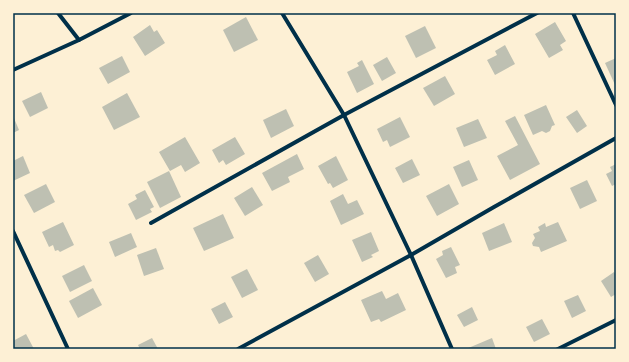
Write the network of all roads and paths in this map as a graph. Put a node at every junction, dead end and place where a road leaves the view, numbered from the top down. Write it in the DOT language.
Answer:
graph roads {
  1 [pos="58,13"];
  2 [pos="131,13"];
  3 [pos="282,13"];
  4 [pos="537,13"];
  5 [pos="573,13"];
  6 [pos="79,40"];
  7 [pos="13,70"];
  8 [pos="616,105"];
  9 [pos="344,115"];
  10 [pos="616,138"];
  11 [pos="151,223"];
  12 [pos="13,231"];
  13 [pos="411,255"];
  14 [pos="616,320"];
  15 [pos="68,349"];
  16 [pos="238,349"];
  17 [pos="452,349"];
  18 [pos="558,349"];
  1 -- 6 [label="street"];
  2 -- 6 [label="street"];
  3 -- 9 [label="street"];
  4 -- 9 [label="street"];
  5 -- 8 [label="street"];
  6 -- 7 [label="street"];
  9 -- 11 [label="street"];
  9 -- 13 [label="street"];
  10 -- 13 [label="street"];
  12 -- 15 [label="street"];
  13 -- 16 [label="street"];
  13 -- 17 [label="street"];
  14 -- 18 [label="street"];
}
